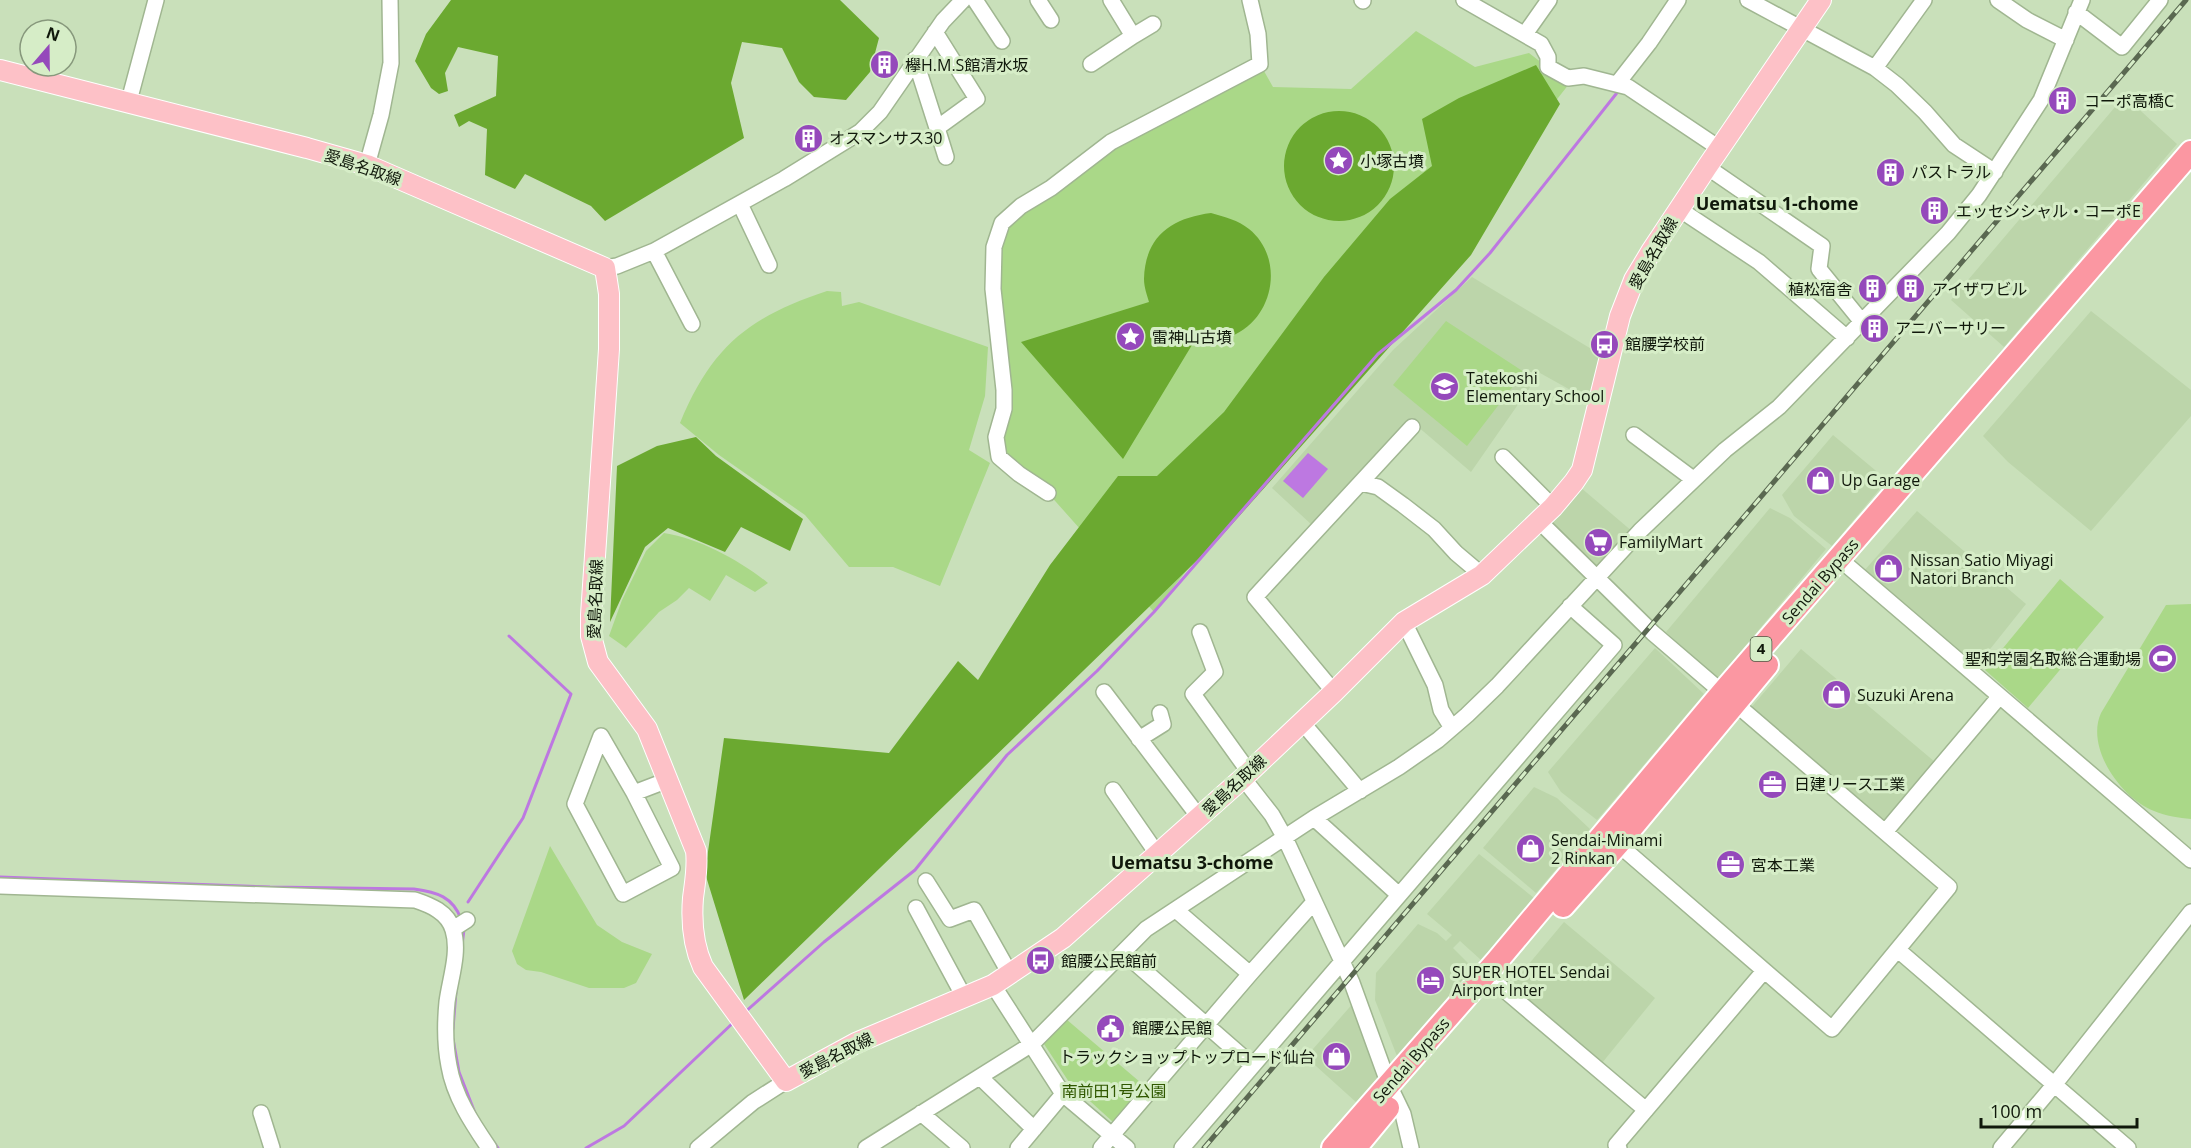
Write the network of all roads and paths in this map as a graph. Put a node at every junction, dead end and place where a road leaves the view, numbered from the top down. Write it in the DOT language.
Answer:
graph roads {
  1 [pos="156,0"];
  2 [pos="390,0"];
  3 [pos="963,0"];
  4 [pos="975,0"];
  5 [pos="1038,0"];
  6 [pos="1111,0"];
  7 [pos="1250,0"];
  8 [pos="1549,0"];
  9 [pos="1678,0"];
  10 [pos="1748,0"];
  11 [pos="1821,0"];
  12 [pos="1924,0"];
  13 [pos="1998,0"];
  14 [pos="2160,0"];
  15 [pos="1471,1"];
  16 [pos="2079,6"];
  17 [pos="1050,20"];
  18 [pos="1153,24"];
  19 [pos="1802,30"];
  20 [pos="935,33"];
  21 [pos="1525,34"];
  22 [pos="1133,36"];
  23 [pos="1002,40"];
  24 [pos="2066,40"];
  25 [pos="915,59"];
  26 [pos="1091,64"];
  27 [pos="1875,68"];
  28 [pos="0,70"];
  29 [pos="1622,85"];
  30 [pos="129,101"];
  31 [pos="937,128"];
  32 [pos="1719,148"];
  33 [pos="2191,152"];
  34 [pos="946,157"];
  35 [pos="367,165"];
  36 [pos="1707,166"];
  37 [pos="2191,170"];
  38 [pos="1995,172"];
  39 [pos="740,204"];
  40 [pos="1679,209"];
  41 [pos="654,251"];
  42 [pos="769,265"];
  43 [pos="605,268"];
  44 [pos="1862,322"];
  45 [pos="692,324"];
  46 [pos="1847,338"];
  47 [pos="1412,427"];
  48 [pos="1635,435"];
  49 [pos="1503,457"];
  50 [pos="1693,478"];
  51 [pos="1361,483"];
  52 [pos="1048,493"];
  53 [pos="1546,514"];
  54 [pos="1849,567"];
  55 [pos="1482,574"];
  56 [pos="1597,577"];
  57 [pos="1570,606"];
  58 [pos="1404,622"];
  59 [pos="1200,632"];
  60 [pos="1104,692"];
  61 [pos="1334,692"];
  62 [pos="1999,697"];
  63 [pos="1728,698"];
  64 [pos="1160,713"];
  65 [pos="1302,722"];
  66 [pos="1452,728"];
  67 [pos="1139,738"];
  68 [pos="1246,775"];
  69 [pos="668,780"];
  70 [pos="1113,790"];
  71 [pos="1360,790"];
  72 [pos="634,793"];
  73 [pos="1199,817"];
  74 [pos="1314,818"];
  75 [pos="1885,832"];
  76 [pos="1285,838"];
  77 [pos="1618,844"];
  78 [pos="1158,855"];
  79 [pos="2191,860"];
  80 [pos="926,881"];
  81 [pos="0,886"];
  82 [pos="1399,895"];
  83 [pos="1314,902"];
  84 [pos="916,908"];
  85 [pos="1176,910"];
  86 [pos="2191,912"];
  87 [pos="1898,950"];
  88 [pos="1124,953"];
  89 [pos="1341,961"];
  90 [pos="1764,971"];
  91 [pos="1010,974"];
  92 [pos="1250,974"];
  93 [pos="1495,982"];
  94 [pos="993,985"];
  95 [pos="964,997"];
  96 [pos="1208,1025"];
  97 [pos="1032,1044"];
  98 [pos="1252,1065"];
  99 [pos="980,1077"];
  100 [pos="786,1081"];
  101 [pos="2054,1085"];
  102 [pos="1392,1092"];
  103 [pos="1063,1094"];
  104 [pos="1646,1110"];
  105 [pos="261,1113"];
  106 [pos="921,1113"];
  107 [pos="1034,1129"];
  108 [pos="1112,1135"];
  109 [pos="272,1148"];
  110 [pos="489,1148"];
  111 [pos="698,1148"];
  112 [pos="866,1148"];
  113 [pos="962,1148"];
  114 [pos="1018,1148"];
  115 [pos="1101,1148"];
  116 [pos="1127,1148"];
  117 [pos="1182,1148"];
  118 [pos="1333,1148"];
  119 [pos="1355,1148"];
  120 [pos="1411,1148"];
  121 [pos="1619,1148"];
  122 [pos="2001,1148"];
  123 [pos="2128,1148"];
  1 -- 30 [label="street"];
  2 -- 35 [label="street"];
  3 -- 20 [label="street"];
  4 -- 23 [label="street"];
  5 -- 17 [label="street"];
  6 -- 22 [label="street"];
  7 -- 52 [label="street"];
  8 -- 21 [label="street"];
  9 -- 29 [label="street"];
  10 -- 19 [label="street"];
  11 -- 19 [label="main road, 愛島名取線"];
  12 -- 27 [label="street"];
  13 -- 24 [label="street"];
  14 -- 16 [label="street"];
  15 -- 21 [label="street"];
  16 -- 24 [label="street"];
  18 -- 22 [label="street"];
  19 -- 27 [label="street"];
  19 -- 32 [label="main road, 愛島名取線"];
  20 -- 25 [label="street"];
  20 -- 31 [label="street"];
  21 -- 29 [label="street"];
  22 -- 26 [label="street"];
  24 -- 38 [label="street"];
  25 -- 31 [label="street"];
  25 -- 39 [label="street"];
  27 -- 38 [label="street"];
  28 -- 30 [label="main road, 愛島名取線"];
  29 -- 32 [label="street"];
  30 -- 35 [label="main road, 愛島名取線"];
  31 -- 34 [label="street"];
  32 -- 36 [label="main road, 愛島名取線"];
  33 -- 63 [label="highway, Sendai Bypass / 4"];
  35 -- 43 [label="main road, 愛島名取線"];
  36 -- 40 [label="main road, 愛島名取線"];
  36 -- 44 [label="street"];
  37 -- 54 [label="highway, Sendai Bypass / 4"];
  38 -- 44 [label="street"];
  39 -- 41 [label="street"];
  39 -- 42 [label="street"];
  40 -- 46 [label="street"];
  40 -- 53 [label="main road, 愛島名取線"];
  41 -- 43 [label="street"];
  41 -- 45 [label="street"];
  43 -- 69 [label="main road, 愛島名取線"];
  44 -- 46 [label="street"];
  46 -- 50 [label="street"];
  47 -- 51 [label="street"];
  48 -- 50 [label="street"];
  49 -- 53 [label="street"];
  50 -- 56 [label="street"];
  51 -- 55 [label="street"];
  51 -- 61 [label="street"];
  53 -- 55 [label="main road, 愛島名取線"];
  53 -- 56 [label="street"];
  54 -- 62 [label="street"];
  54 -- 63 [label="highway, Sendai Bypass / 4"];
  55 -- 58 [label="main road, 愛島名取線"];
  56 -- 57 [label="street"];
  56 -- 63 [label="street"];
  57 -- 66 [label="street"];
  57 -- 82 [label="street"];
  58 -- 61 [label="main road, 愛島名取線"];
  58 -- 66 [label="street"];
  59 -- 68 [label="street"];
  60 -- 67 [label="street"];
  61 -- 65 [label="main road, 愛島名取線"];
  62 -- 75 [label="street"];
  62 -- 79 [label="street"];
  63 -- 75 [label="street"];
  63 -- 77 [label="highway, Sendai Bypass / 4"];
  63 -- 102 [label="highway, Sendai Bypass / 4"];
  64 -- 67 [label="street"];
  65 -- 68 [label="main road, 愛島名取線"];
  65 -- 71 [label="street"];
  66 -- 71 [label="street"];
  67 -- 73 [label="street"];
  68 -- 73 [label="main road, 愛島名取線"];
  68 -- 76 [label="street"];
  69 -- 72 [label="street"];
  69 -- 100 [label="main road, 愛島名取線"];
  70 -- 78 [label="street"];
  71 -- 74 [label="street"];
  72 -- 72 [label="street"];
  73 -- 78 [label="main road, 愛島名取線"];
  74 -- 76 [label="street"];
  74 -- 82 [label="street"];
  75 -- 87 [label="street"];
  76 -- 83 [label="street"];
  76 -- 85 [label="street"];
  77 -- 90 [label="street"];
  77 -- 93 [label="highway, Sendai Bypass / 4"];
  78 -- 91 [label="main road, 愛島名取線"];
  80 -- 91 [label="street"];
  81 -- 110 [label="street"];
  82 -- 89 [label="street"];
  83 -- 89 [label="street"];
  83 -- 92 [label="street"];
  84 -- 95 [label="street"];
  85 -- 88 [label="street"];
  85 -- 92 [label="street"];
  86 -- 101 [label="street"];
  87 -- 90 [label="street"];
  87 -- 101 [label="street"];
  88 -- 96 [label="street"];
  88 -- 97 [label="street"];
  89 -- 98 [label="street"];
  89 -- 102 [label="street"];
  90 -- 104 [label="street"];
  91 -- 94 [label="main road, 愛島名取線"];
  92 -- 96 [label="street"];
  93 -- 102 [label="highway, Sendai Bypass / 4"];
  93 -- 104 [label="street"];
  94 -- 95 [label="main road, 愛島名取線"];
  94 -- 97 [label="street"];
  95 -- 100 [label="main road, 愛島名取線"];
  96 -- 98 [label="street"];
  96 -- 108 [label="street"];
  97 -- 99 [label="street"];
  97 -- 103 [label="street"];
  98 -- 117 [label="street"];
  99 -- 106 [label="street"];
  99 -- 107 [label="street"];
  100 -- 111 [label="street"];
  101 -- 122 [label="street"];
  101 -- 123 [label="street"];
  102 -- 118 [label="highway, Sendai Bypass / 4"];
  102 -- 119 [label="highway, Sendai Bypass / 4"];
  102 -- 120 [label="street"];
  103 -- 107 [label="street"];
  103 -- 108 [label="street"];
  104 -- 121 [label="street"];
  105 -- 109 [label="street"];
  106 -- 112 [label="street"];
  106 -- 113 [label="street"];
  107 -- 114 [label="street"];
  108 -- 115 [label="street"];
  108 -- 116 [label="street"];
}
